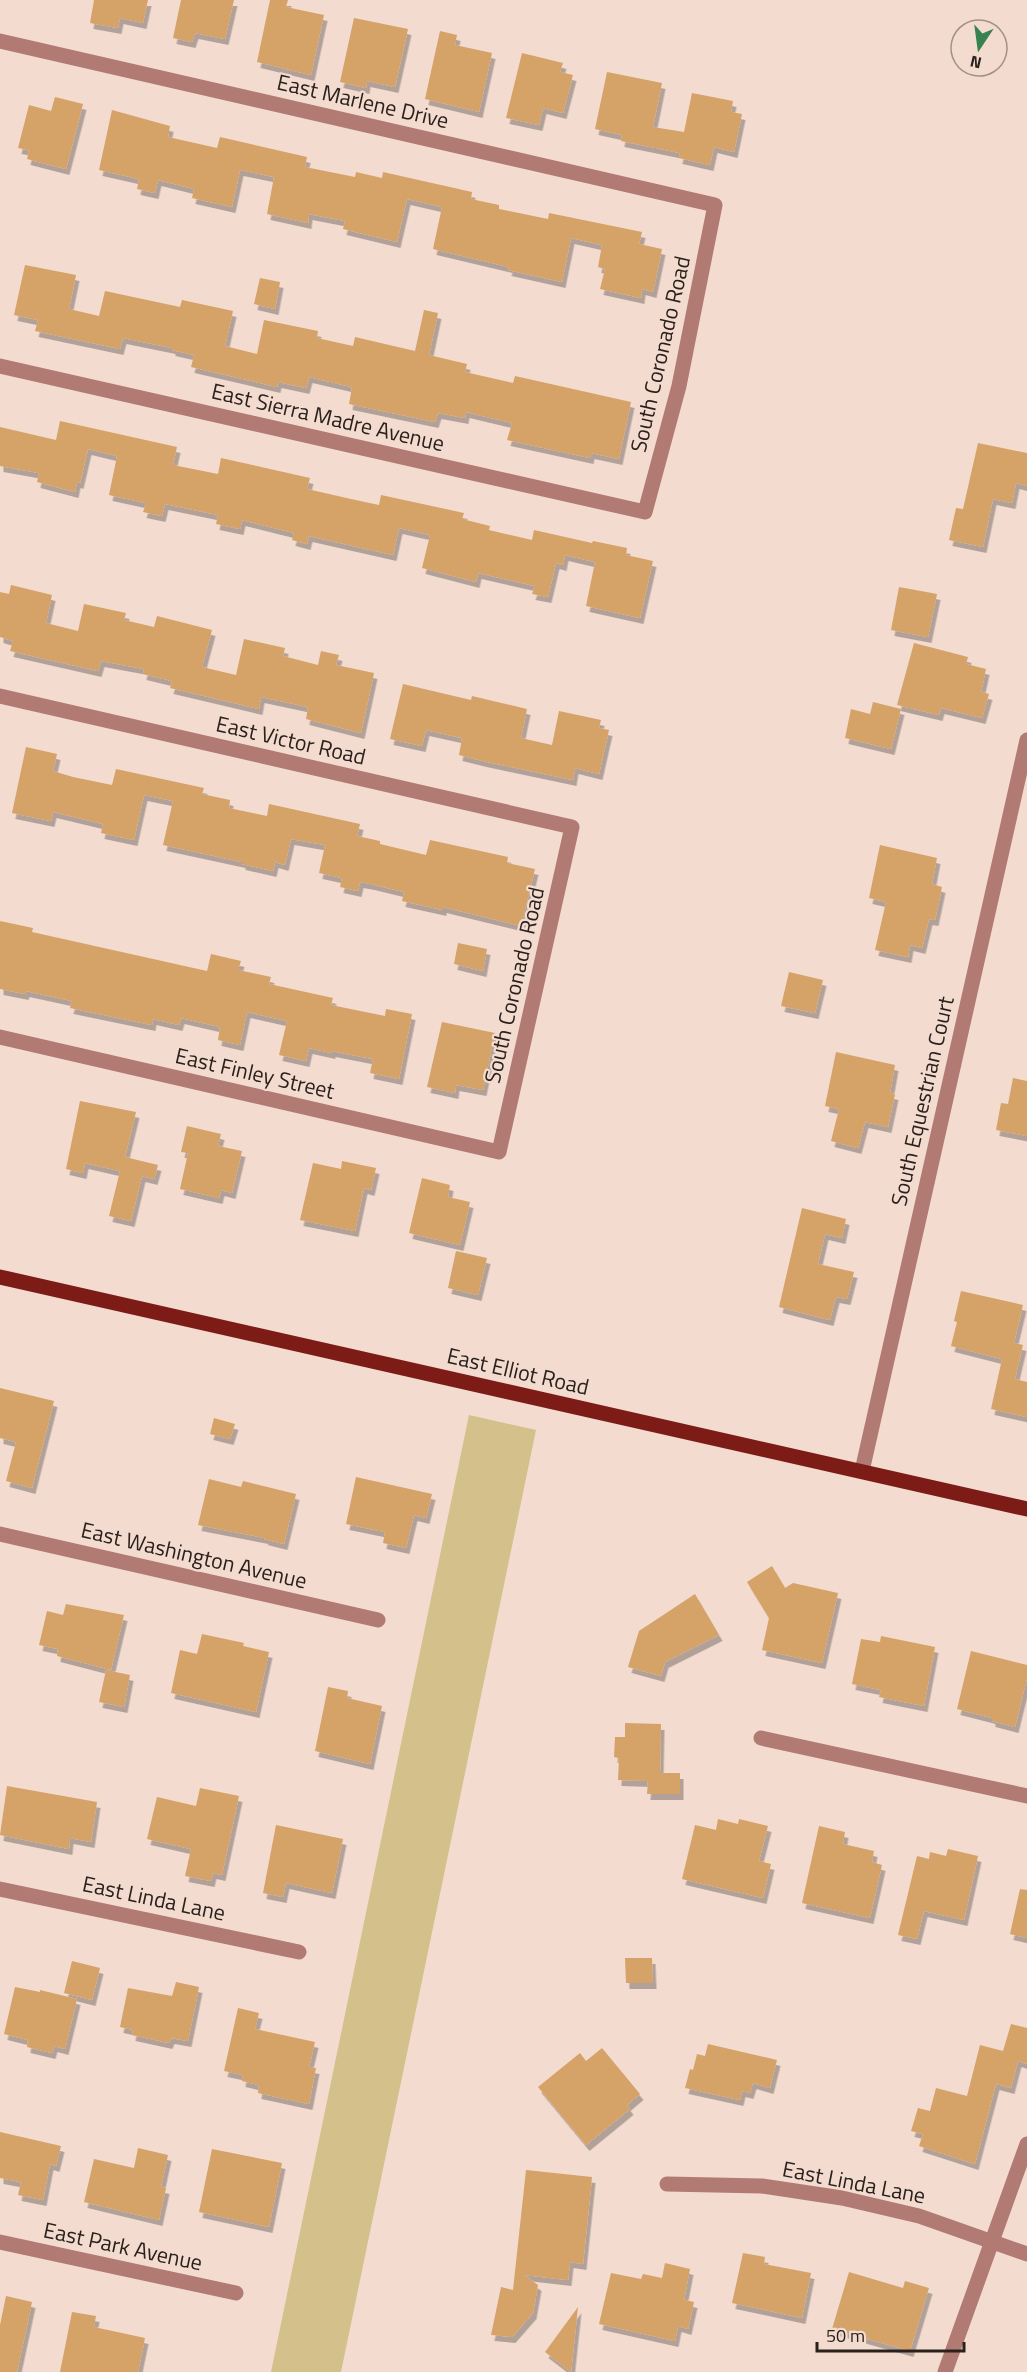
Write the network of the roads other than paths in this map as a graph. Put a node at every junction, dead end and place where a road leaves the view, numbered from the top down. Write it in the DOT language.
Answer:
graph roads {
  1 [pos="0,41"];
  2 [pos="715,205"];
  3 [pos="0,366"];
  4 [pos="645,512"];
  5 [pos="0,696"];
  6 [pos="1027,740"];
  7 [pos="572,828"];
  8 [pos="0,1037"];
  9 [pos="500,1152"];
  10 [pos="0,1277"];
  11 [pos="862,1471"];
  12 [pos="1027,1509"];
  13 [pos="0,1534"];
  14 [pos="378,1620"];
  15 [pos="761,1738"];
  16 [pos="1027,1796"];
  17 [pos="0,1888"];
  18 [pos="299,1952"];
  19 [pos="1027,2144"];
  20 [pos="667,2184"];
  21 [pos="0,2242"];
  22 [pos="993,2242"];
  23 [pos="1027,2254"];
  24 [pos="236,2293"];
  25 [pos="945,2372"];
  1 -- 2 [label="street, East Marlene Drive"];
  2 -- 4 [label="street, South Coronado Road"];
  3 -- 4 [label="street, East Sierra Madre Avenue"];
  5 -- 7 [label="street, East Victor Road"];
  6 -- 11 [label="street, South Equestrian Court"];
  7 -- 9 [label="street, South Coronado Road"];
  8 -- 9 [label="street, East Finley Street"];
  10 -- 11 [label="main road, East Elliot Road"];
  11 -- 12 [label="main road, East Elliot Road"];
  13 -- 14 [label="street, East Washington Avenue"];
  15 -- 16 [label="street"];
  17 -- 18 [label="street, East Linda Lane"];
  19 -- 22 [label="street"];
  20 -- 22 [label="street, East Linda Lane"];
  21 -- 24 [label="street, East Park Avenue"];
  22 -- 23 [label="street, East Linda Lane"];
  22 -- 25 [label="street"];
}
